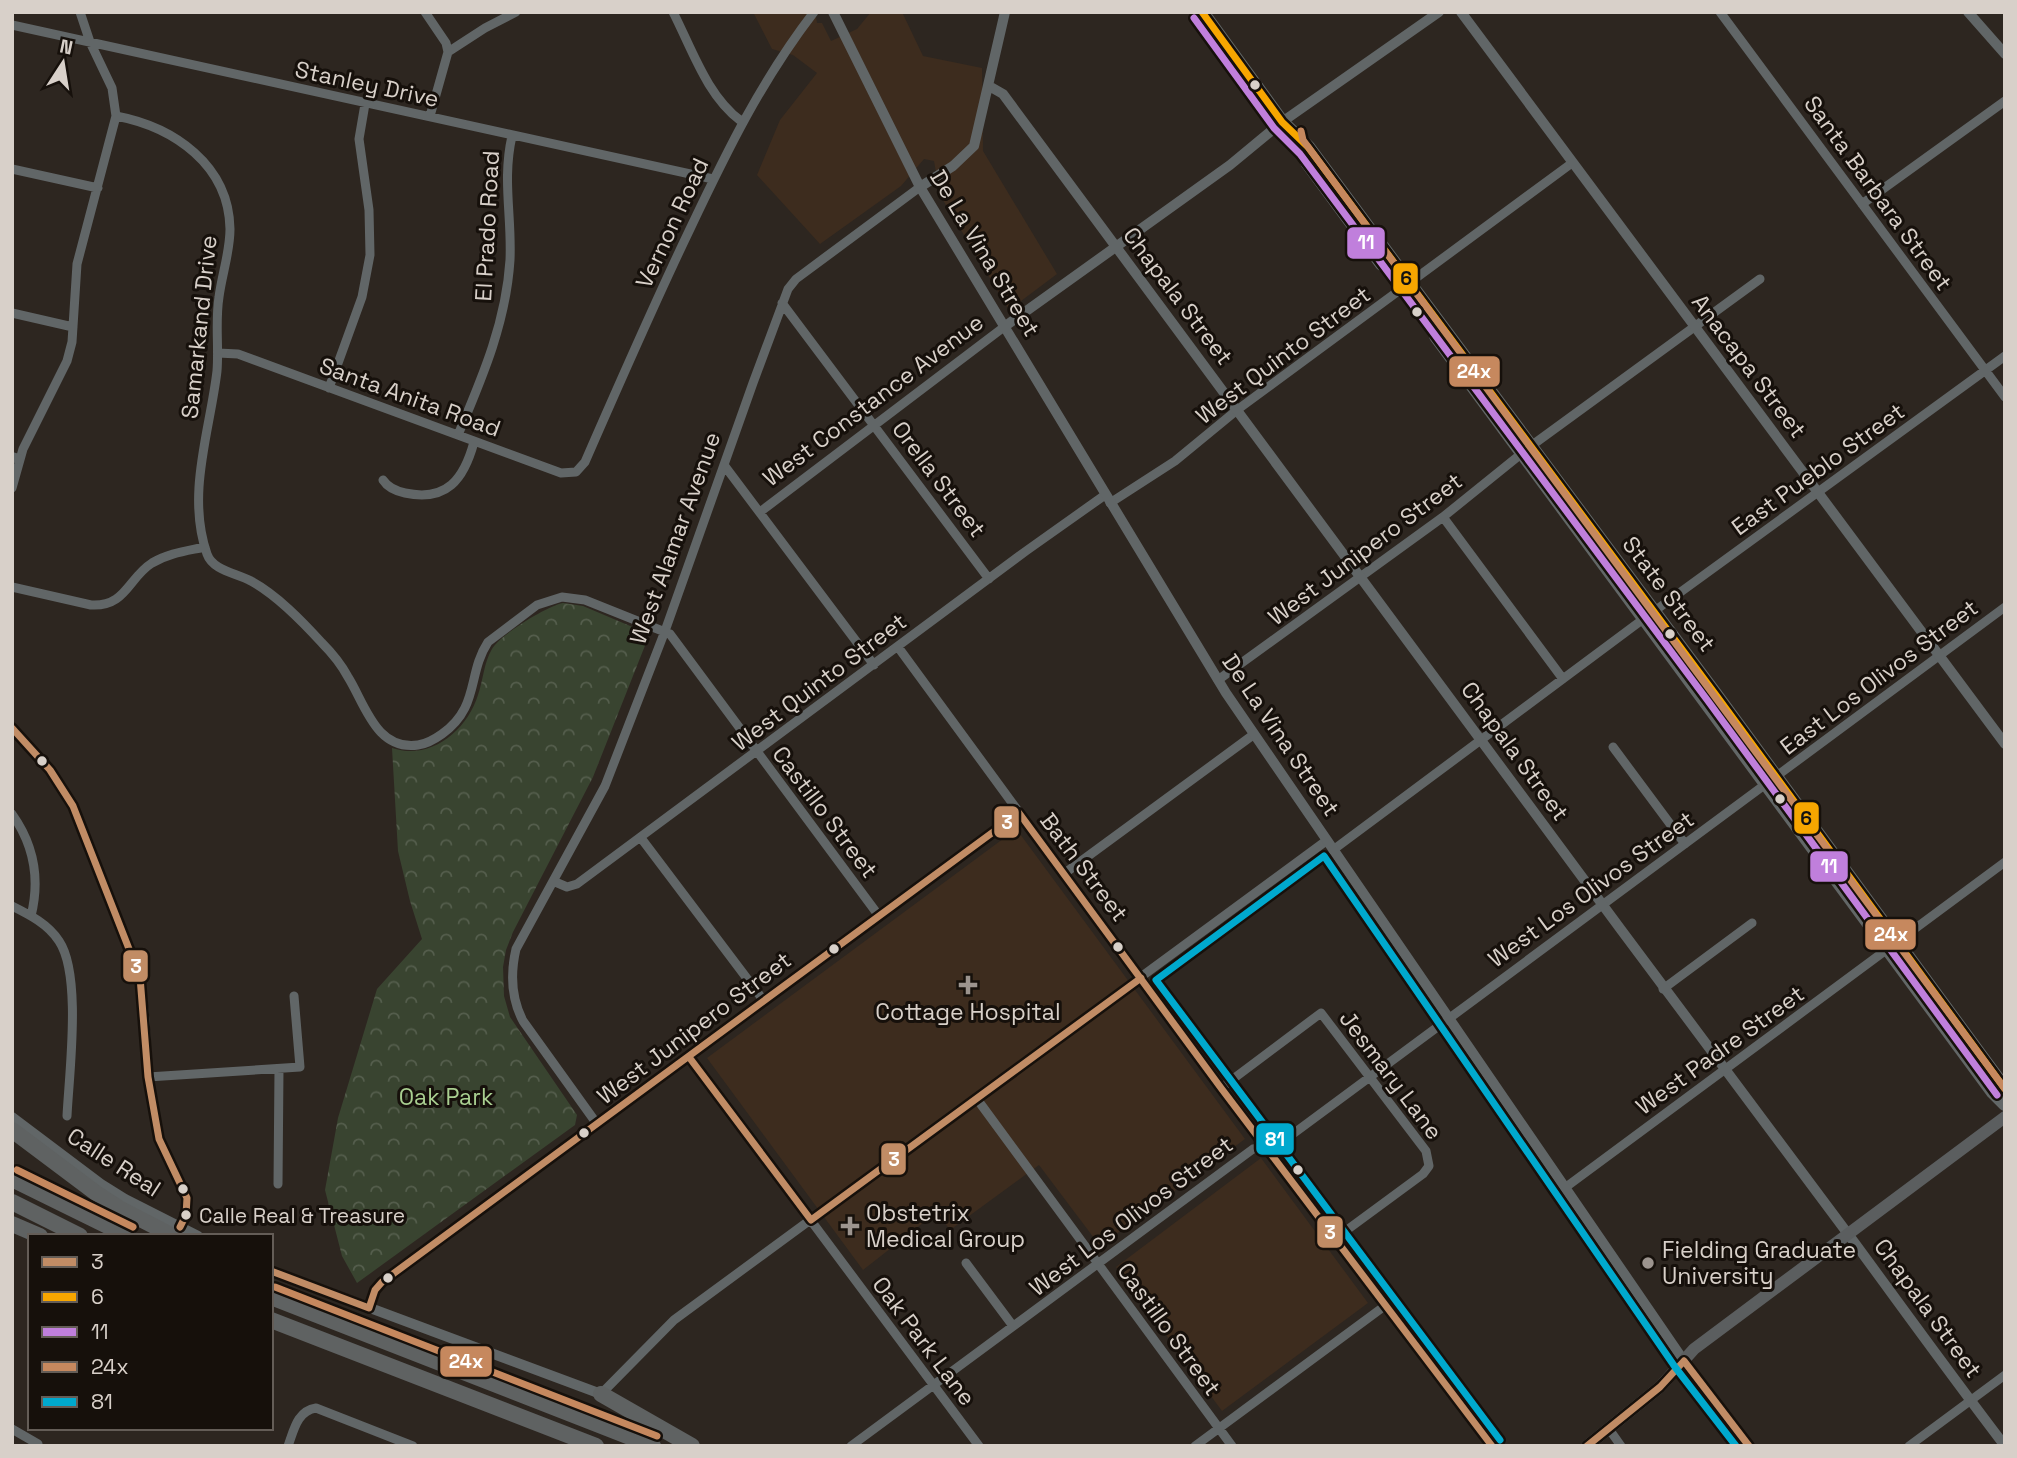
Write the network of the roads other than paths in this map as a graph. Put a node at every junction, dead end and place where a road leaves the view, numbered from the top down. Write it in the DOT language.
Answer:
graph roads {
  1 [pos="79,12"];
  2 [pos="425,12"];
  3 [pos="516,12"];
  4 [pos="673,12"];
  5 [pos="814,12"];
  6 [pos="833,12"];
  7 [pos="1005,12"];
  8 [pos="1202,12"];
  9 [pos="1439,12"];
  10 [pos="1461,12"];
  11 [pos="1720,12"];
  12 [pos="1968,12"];
  13 [pos="12,25"];
  14 [pos="90,42"];
  15 [pos="448,52"];
  16 [pos="2005,54"];
  17 [pos="989,86"];
  18 [pos="2005,101"];
  19 [pos="365,104"];
  20 [pos="116,116"];
  21 [pos="430,116"];
  22 [pos="741,121"];
  23 [pos="1287,128"];
  24 [pos="512,136"];
  25 [pos="1572,163"];
  26 [pos="12,169"];
  27 [pos="713,179"];
  28 [pos="920,187"];
  29 [pos="98,188"];
  30 [pos="1862,204"];
  31 [pos="1115,246"];
  32 [pos="1760,279"];
  33 [pos="1405,287"];
  34 [pos="782,303"];
  35 [pos="12,313"];
  36 [pos="73,327"];
  37 [pos="1004,327"];
  38 [pos="1695,328"];
  39 [pos="218,353"];
  40 [pos="2005,356"];
  41 [pos="1985,371"];
  42 [pos="329,388"];
  43 [pos="2005,397"];
  44 [pos="1237,410"];
  45 [pos="874,424"];
  46 [pos="458,435"];
  47 [pos="474,442"];
  48 [pos="1527,449"];
  49 [pos="16,458"];
  50 [pos="585,462"];
  51 [pos="724,466"];
  52 [pos="383,480"];
  53 [pos="12,488"];
  54 [pos="1818,492"];
  55 [pos="1107,499"];
  56 [pos="760,512"];
  57 [pos="1443,517"];
  58 [pos="205,547"];
  59 [pos="1361,578"];
  60 [pos="989,579"];
  61 [pos="12,587"];
  62 [pos="2005,607"];
  63 [pos="1649,616"];
  64 [pos="665,631"];
  65 [pos="898,648"];
  66 [pos="1938,656"];
  67 [pos="874,665"];
  68 [pos="1563,679"];
  69 [pos="1218,680"];
  70 [pos="12,728"];
  71 [pos="1253,735"];
  72 [pos="1482,741"];
  73 [pos="2005,744"];
  74 [pos="1613,747"];
  75 [pos="757,752"];
  76 [pos="1771,781"];
  77 [pos="1019,813"];
  78 [pos="12,814"];
  79 [pos="641,838"];
  80 [pos="1685,844"];
  81 [pos="1329,845"];
  82 [pos="2005,862"];
  83 [pos="1065,873"];
  84 [pos="553,881"];
  85 [pos="1602,905"];
  86 [pos="12,906"];
  87 [pos="31,916"];
  88 [pos="878,916"];
  89 [pos="1752,923"];
  90 [pos="1893,945"];
  91 [pos="1141,978"];
  92 [pos="1663,989"];
  93 [pos="294,996"];
  94 [pos="764,1001"];
  95 [pos="1449,1018"];
  96 [pos="690,1057"];
  97 [pos="279,1069"];
  98 [pos="1724,1070"];
  99 [pos="1371,1076"];
  100 [pos="148,1077"];
  101 [pos="1222,1088"];
  102 [pos="2005,1088"];
  103 [pos="976,1099"];
  104 [pos="2005,1104"];
  105 [pos="67,1116"];
  106 [pos="12,1117"];
  107 [pos="2005,1117"];
  108 [pos="597,1124"];
  109 [pos="12,1130"];
  110 [pos="1266,1146"];
  111 [pos="12,1179"];
  112 [pos="278,1184"];
  113 [pos="1566,1187"];
  114 [pos="12,1202"];
  115 [pos="811,1220"];
  116 [pos="12,1224"];
  117 [pos="176,1231"];
  118 [pos="35,1234"];
  119 [pos="76,1234"];
  120 [pos="124,1234"];
  121 [pos="1848,1234"];
  122 [pos="1336,1238"];
  123 [pos="966,1263"];
  124 [pos="1098,1264"];
  125 [pos="273,1272"];
  126 [pos="273,1291"];
  127 [pos="273,1298"];
  128 [pos="291,1305"];
  129 [pos="1386,1305"];
  130 [pos="369,1308"];
  131 [pos="273,1321"];
  132 [pos="1013,1326"];
  133 [pos="1684,1361"];
  134 [pos="2005,1375"];
  135 [pos="932,1385"];
  136 [pos="601,1394"];
  137 [pos="1969,1401"];
  138 [pos="1219,1428"];
  139 [pos="12,1429"];
  140 [pos="1609,1429"];
  141 [pos="38,1444"];
  142 [pos="288,1446"];
  143 [pos="413,1446"];
  144 [pos="596,1446"];
  145 [pos="653,1446"];
  146 [pos="692,1446"];
  147 [pos="851,1446"];
  148 [pos="979,1446"];
  149 [pos="1195,1446"];
  150 [pos="1232,1446"];
  151 [pos="1492,1446"];
  152 [pos="1587,1446"];
  153 [pos="1621,1446"];
  154 [pos="1749,1446"];
  155 [pos="1909,1446"];
  156 [pos="2005,1446"];
  1 -- 14 [label="street"];
  2 -- 15 [label="street"];
  3 -- 15 [label="street"];
  4 -- 22 [label="street"];
  5 -- 22 [label="street, Vernon Road"];
  6 -- 28 [label="street, De La Vina Street"];
  7 -- 17 [label="street, West Alamar Avenue"];
  8 -- 23 [label="main road, State Street"];
  9 -- 23 [label="street, West Constance Avenue"];
  10 -- 25 [label="street, Anacapa Street"];
  11 -- 30 [label="street, Santa Barbara Street"];
  12 -- 16 [label="street"];
  13 -- 14 [label="street, Stanley Drive"];
  14 -- 19 [label="street, Stanley Drive"];
  14 -- 20 [label="street"];
  15 -- 21 [label="street"];
  17 -- 28 [label="street, West Alamar Avenue"];
  17 -- 31 [label="street, Chapala Street"];
  18 -- 30 [label="street"];
  19 -- 21 [label="street, Stanley Drive"];
  19 -- 42 [label="street"];
  20 -- 29 [label="street"];
  20 -- 39 [label="street, Samarkand Drive"];
  21 -- 24 [label="street, Stanley Drive"];
  22 -- 27 [label="street, Vernon Road"];
  23 -- 31 [label="street, West Constance Avenue"];
  23 -- 33 [label="main road, State Street"];
  24 -- 27 [label="street, Stanley Drive"];
  24 -- 46 [label="street, El Prado Road"];
  25 -- 33 [label="street, West Quinto Street"];
  25 -- 38 [label="street, Anacapa Street"];
  26 -- 29 [label="street"];
  27 -- 50 [label="street, Vernon Road"];
  28 -- 34 [label="street, West Alamar Avenue"];
  28 -- 37 [label="street, De La Vina Street"];
  29 -- 36 [label="street"];
  30 -- 41 [label="street, Santa Barbara Street"];
  31 -- 37 [label="street, West Constance Avenue"];
  31 -- 44 [label="street, Chapala Street"];
  32 -- 38 [label="street, West Junipero Street"];
  33 -- 44 [label="street, West Quinto Street"];
  33 -- 48 [label="main road, State Street"];
  34 -- 45 [label="street, Orella Street"];
  34 -- 51 [label="street, West Alamar Avenue"];
  35 -- 36 [label="street"];
  36 -- 49 [label="street"];
  37 -- 45 [label="street, West Constance Avenue"];
  37 -- 55 [label="street, De La Vina Street"];
  38 -- 48 [label="street, West Junipero Street"];
  38 -- 54 [label="street, Anacapa Street"];
  39 -- 42 [label="street, Santa Anita Road"];
  39 -- 58 [label="street, Samarkand Drive"];
  40 -- 41 [label="street, East Pueblo Street"];
  41 -- 43 [label="street, Santa Barbara Street"];
  41 -- 54 [label="street, East Pueblo Street"];
  42 -- 46 [label="street, Santa Anita Road"];
  44 -- 55 [label="street, West Quinto Street"];
  44 -- 59 [label="street, Chapala Street"];
  45 -- 56 [label="street, West Constance Avenue"];
  45 -- 60 [label="street, Orella Street"];
  46 -- 47 [label="street, Santa Anita Road"];
  47 -- 50 [label="street, Santa Anita Road"];
  47 -- 52 [label="street"];
  48 -- 57 [label="street, West Junipero Street"];
  48 -- 63 [label="main road, State Street"];
  49 -- 53 [label="street"];
  51 -- 56 [label="street"];
  51 -- 64 [label="street, West Alamar Avenue"];
  54 -- 63 [label="street, East Pueblo Street"];
  54 -- 66 [label="street, Anacapa Street"];
  55 -- 60 [label="street, West Quinto Street"];
  55 -- 69 [label="street, De La Vina Street"];
  56 -- 67 [label="street"];
  57 -- 59 [label="street, West Junipero Street"];
  57 -- 68 [label="street"];
  58 -- 61 [label="street"];
  58 -- 64 [label="street"];
  59 -- 69 [label="street, West Junipero Street"];
  59 -- 72 [label="street, Chapala Street"];
  60 -- 65 [label="street, West Quinto Street"];
  62 -- 66 [label="street, East Los Olivos Street"];
  63 -- 68 [label="street, East Pueblo Street"];
  63 -- 76 [label="main road, State Street"];
  64 -- 75 [label="street, Castillo Street"];
  64 -- 84 [label="street, West Alamar Avenue"];
  65 -- 67 [label="street, West Quinto Street"];
  65 -- 77 [label="street, Bath Street"];
  66 -- 73 [label="street, Anacapa Street"];
  66 -- 76 [label="street, East Los Olivos Street"];
  67 -- 75 [label="street, West Quinto Street"];
  68 -- 72 [label="street, East Pueblo Street"];
  69 -- 71 [label="street, De La Vina Street"];
  70 -- 100 [label="street"];
  71 -- 81 [label="street, De La Vina Street"];
  71 -- 83 [label="street"];
  72 -- 81 [label="street, East Pueblo Street"];
  72 -- 85 [label="street, Chapala Street"];
  74 -- 80 [label="street"];
  75 -- 79 [label="street, West Quinto Street"];
  75 -- 88 [label="street, Castillo Street"];
  76 -- 80 [label="street, West Los Olivos Street"];
  76 -- 90 [label="main road, State Street"];
  77 -- 83 [label="street, Bath Street"];
  77 -- 88 [label="street, West Junipero Street"];
  78 -- 87 [label="street"];
  79 -- 84 [label="street, West Quinto Street"];
  79 -- 94 [label="street"];
  80 -- 85 [label="street, West Los Olivos Street"];
  81 -- 91 [label="street, East Pueblo Street"];
  81 -- 95 [label="street, De La Vina Street"];
  82 -- 90 [label="street, West Padre Street"];
  83 -- 91 [label="street, Bath Street"];
  84 -- 108 [label="street, West Alamar Avenue"];
  85 -- 92 [label="street, Chapala Street"];
  85 -- 95 [label="street, West Los Olivos Street"];
  86 -- 87 [label="street"];
  87 -- 105 [label="street"];
  88 -- 94 [label="street, West Junipero Street"];
  89 -- 92 [label="street"];
  90 -- 98 [label="street, West Padre Street"];
  90 -- 102 [label="main road, State Street"];
  90 -- 104 [label="main road, State Street"];
  91 -- 101 [label="street, Bath Street"];
  91 -- 103 [label="street, East Pueblo Street"];
  92 -- 98 [label="street, Chapala Street"];
  93 -- 97 [label="street"];
  94 -- 96 [label="street, West Junipero Street"];
  95 -- 99 [label="street, West Los Olivos Street"];
  95 -- 113 [label="street, De La Vina Street"];
  96 -- 108 [label="street, West Junipero Street"];
  96 -- 115 [label="street, Oak Park Lane"];
  97 -- 100 [label="street"];
  97 -- 112 [label="street"];
  98 -- 113 [label="street, West Padre Street"];
  98 -- 121 [label="street, Chapala Street"];
  99 -- 101 [label="street, Jesmary Lane"];
  99 -- 110 [label="street, West Los Olivos Street"];
  99 -- 122 [label="street, Jesmary Lane"];
  100 -- 117 [label="street"];
  101 -- 110 [label="street, Bath Street"];
  103 -- 115 [label="street, East Pueblo Street"];
  103 -- 124 [label="street, Castillo Street"];
  106 -- 117 [label="street, Calle Real"];
  107 -- 121 [label="main road"];
  108 -- 130 [label="street, West Junipero Street"];
  109 -- 117 [label="highway"];
  110 -- 122 [label="street, Bath Street"];
  110 -- 124 [label="street, West Los Olivos Street"];
  111 -- 120 [label="highway"];
  113 -- 133 [label="street, De La Vina Street"];
  114 -- 119 [label="highway"];
  115 -- 135 [label="street, Oak Park Lane"];
  115 -- 136 [label="street, East Pueblo Street"];
  116 -- 118 [label="highway"];
  121 -- 133 [label="main road"];
  121 -- 137 [label="street, Chapala Street"];
  122 -- 129 [label="street, Bath Street"];
  123 -- 132 [label="street"];
  124 -- 132 [label="street, West Los Olivos Street"];
  124 -- 138 [label="street, Castillo Street"];
  125 -- 130 [label="street"];
  126 -- 128 [label="highway"];
  127 -- 128 [label="highway"];
  128 -- 145 [label="highway"];
  129 -- 138 [label="street"];
  129 -- 151 [label="street, Bath Street"];
  130 -- 136 [label="street"];
  131 -- 144 [label="highway"];
  132 -- 135 [label="street, West Los Olivos Street"];
  133 -- 140 [label="main road"];
  133 -- 154 [label="street, De La Vina Street"];
  134 -- 137 [label="street"];
  135 -- 147 [label="street, West Los Olivos Street"];
  135 -- 148 [label="street, Oak Park Lane"];
  136 -- 146 [label="highway"];
  137 -- 155 [label="street"];
  137 -- 156 [label="street, Chapala Street"];
  138 -- 149 [label="street"];
  138 -- 150 [label="street, Castillo Street"];
  139 -- 141 [label="street"];
  140 -- 152 [label="main road"];
  140 -- 153 [label="street"];
  142 -- 143 [label="street"];
}
